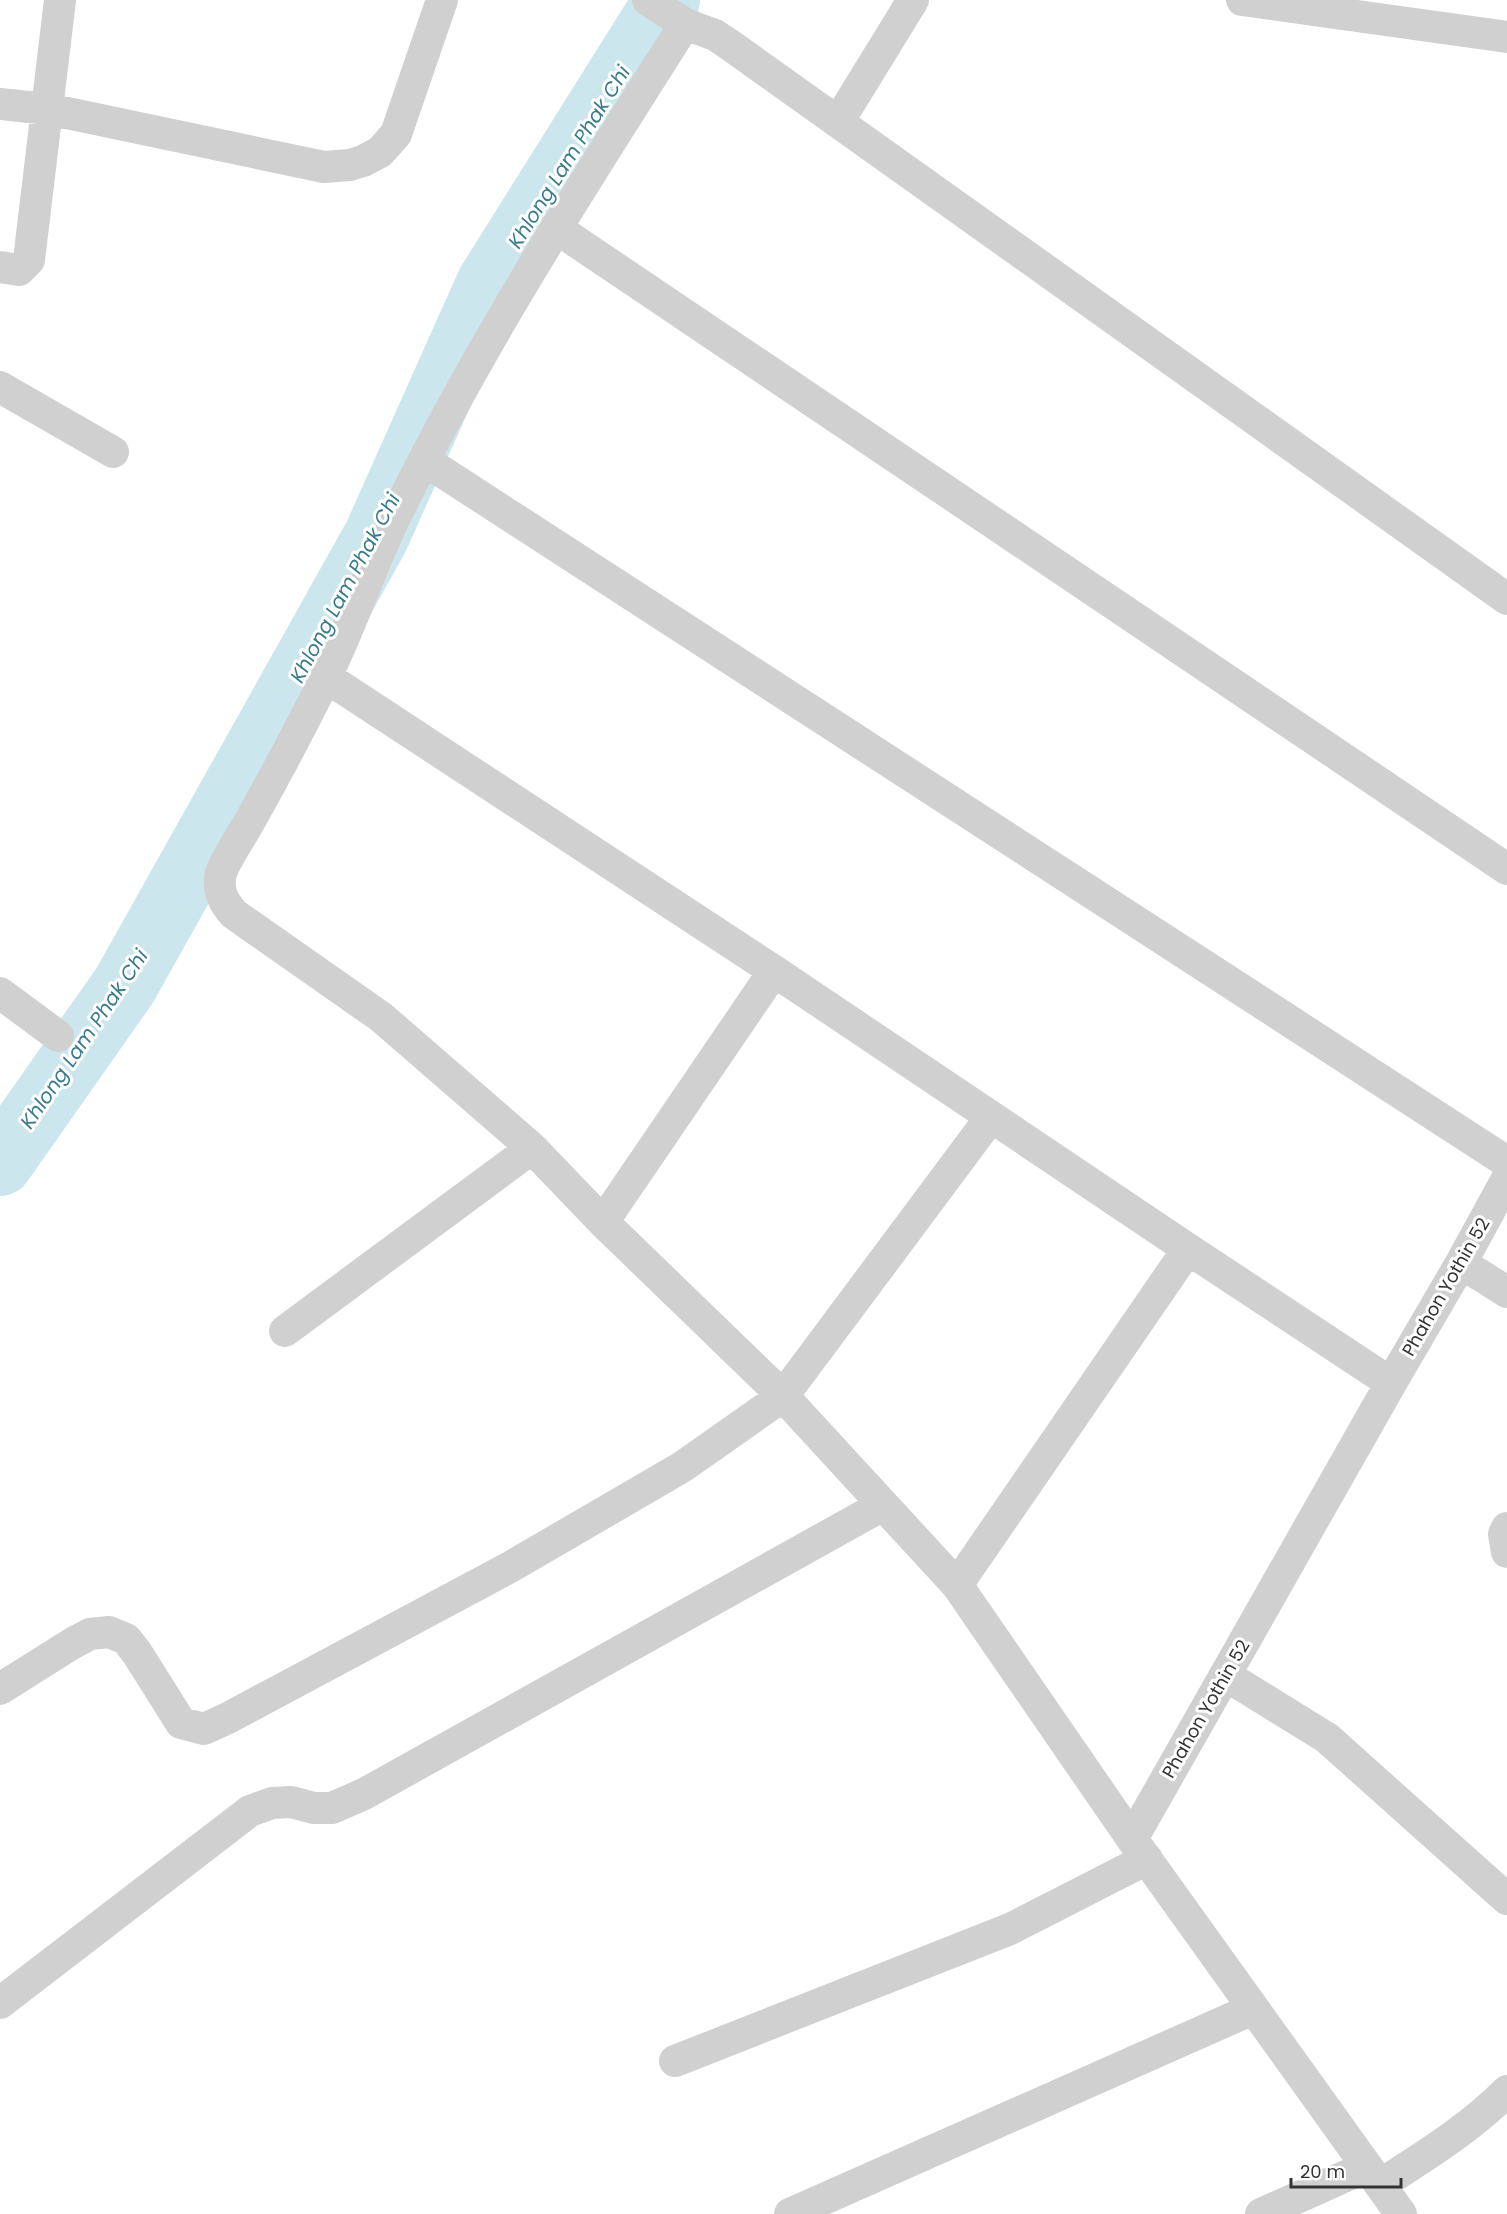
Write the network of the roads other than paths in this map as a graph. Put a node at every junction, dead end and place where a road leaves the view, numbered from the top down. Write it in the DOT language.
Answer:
graph roads {
  1 [pos="60,0"];
  2 [pos="442,0"];
  3 [pos="648,0"];
  4 [pos="913,0"];
  5 [pos="1242,0"];
  6 [pos="681,21"];
  7 [pos="1507,37"];
  8 [pos="0,104"];
  9 [pos="48,110"];
  10 [pos="838,122"];
  11 [pos="556,228"];
  12 [pos="0,267"];
  13 [pos="0,387"];
  14 [pos="113,452"];
  15 [pos="424,460"];
  16 [pos="1507,599"];
  17 [pos="326,677"];
  18 [pos="1507,869"];
  19 [pos="774,971"];
  20 [pos="0,993"];
  21 [pos="58,1036"];
  22 [pos="991,1117"];
  23 [pos="532,1148"];
  24 [pos="1507,1162"];
  25 [pos="1507,1179"];
  26 [pos="603,1222"];
  27 [pos="1188,1249"];
  28 [pos="1461,1263"];
  29 [pos="1507,1292"];
  30 [pos="285,1331"];
  31 [pos="1391,1383"];
  32 [pos="783,1396"];
  33 [pos="883,1505"];
  34 [pos="1507,1528"];
  35 [pos="1507,1552"];
  36 [pos="957,1585"];
  37 [pos="1225,1675"];
  38 [pos="0,1689"];
  39 [pos="1140,1849"];
  40 [pos="1507,1899"];
  41 [pos="0,2003"];
  42 [pos="1253,2009"];
  43 [pos="675,2061"];
  44 [pos="1507,2091"];
  45 [pos="1373,2176"];
  46 [pos="790,2214"];
  47 [pos="1261,2214"];
  48 [pos="1401,2214"];
  1 -- 9 [label="street"];
  2 -- 9 [label="street"];
  3 -- 6 [label="street"];
  4 -- 10 [label="street"];
  5 -- 7 [label="street"];
  6 -- 10 [label="street"];
  6 -- 11 [label="street"];
  8 -- 9 [label="street"];
  9 -- 12 [label="street"];
  10 -- 16 [label="street"];
  11 -- 15 [label="street"];
  11 -- 18 [label="street"];
  13 -- 14 [label="street"];
  15 -- 17 [label="street"];
  15 -- 24 [label="street"];
  17 -- 19 [label="street"];
  17 -- 23 [label="street"];
  19 -- 22 [label="street"];
  19 -- 26 [label="street"];
  20 -- 21 [label="street"];
  22 -- 27 [label="street"];
  22 -- 32 [label="street"];
  23 -- 26 [label="street"];
  23 -- 30 [label="street"];
  25 -- 28 [label="street, Phahon Yothin 52"];
  26 -- 32 [label="street"];
  27 -- 31 [label="street"];
  27 -- 36 [label="street"];
  28 -- 29 [label="street"];
  28 -- 31 [label="street, Phahon Yothin 52"];
  31 -- 37 [label="street, Phahon Yothin 52"];
  32 -- 33 [label="street"];
  32 -- 38 [label="street"];
  33 -- 36 [label="street"];
  33 -- 41 [label="street"];
  34 -- 35 [label="street"];
  36 -- 39 [label="street"];
  37 -- 39 [label="street, Phahon Yothin 52"];
  37 -- 40 [label="street"];
  39 -- 42 [label="street"];
  39 -- 43 [label="street"];
  42 -- 45 [label="street"];
  42 -- 46 [label="street"];
  44 -- 45 [label="street"];
  45 -- 47 [label="street"];
  45 -- 48 [label="street"];
}
